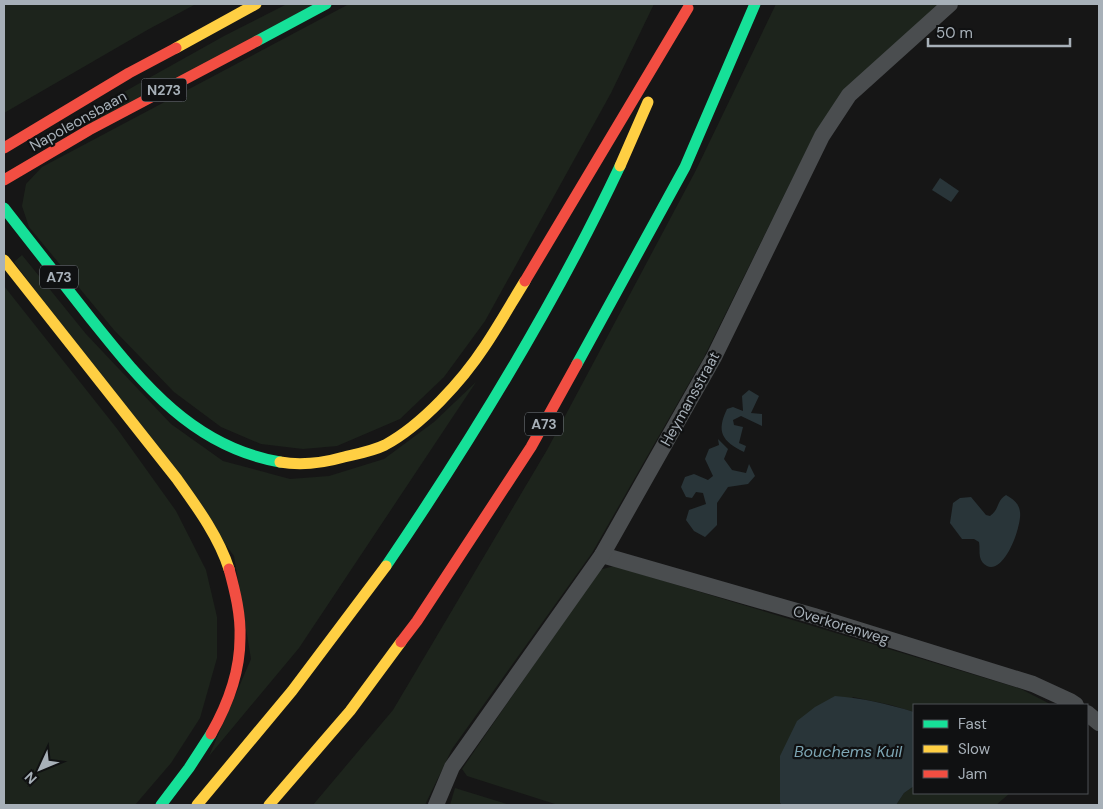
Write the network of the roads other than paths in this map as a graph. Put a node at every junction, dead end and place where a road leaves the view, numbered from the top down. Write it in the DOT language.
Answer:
graph roads {
  1 [pos="256,4"];
  2 [pos="326,4"];
  3 [pos="755,4"];
  4 [pos="950,4"];
  5 [pos="689,6"];
  6 [pos="4,148"];
  7 [pos="4,180"];
  8 [pos="4,208"];
  9 [pos="4,260"];
  10 [pos="602,555"];
  11 [pos="1075,704"];
  12 [pos="1088,714"];
  13 [pos="1099,723"];
  14 [pos="161,805"];
  15 [pos="198,805"];
  16 [pos="269,805"];
  17 [pos="436,805"];
  1 -- 6 [label="main road, Napoleonsbaan / N273"];
  2 -- 7 [label="main road, Napoleonsbaan / N273"];
  3 -- 16 [label="main road, A73"];
  4 -- 10 [label="street, Heymansstraat"];
  5 -- 8 [label="main road, A73"];
  5 -- 15 [label="main road, A73"];
  9 -- 14 [label="main road, A73"];
  10 -- 11 [label="street, Overkorenweg"];
  10 -- 17 [label="street, Heymansstraat"];
  12 -- 13 [label="street"];
}
